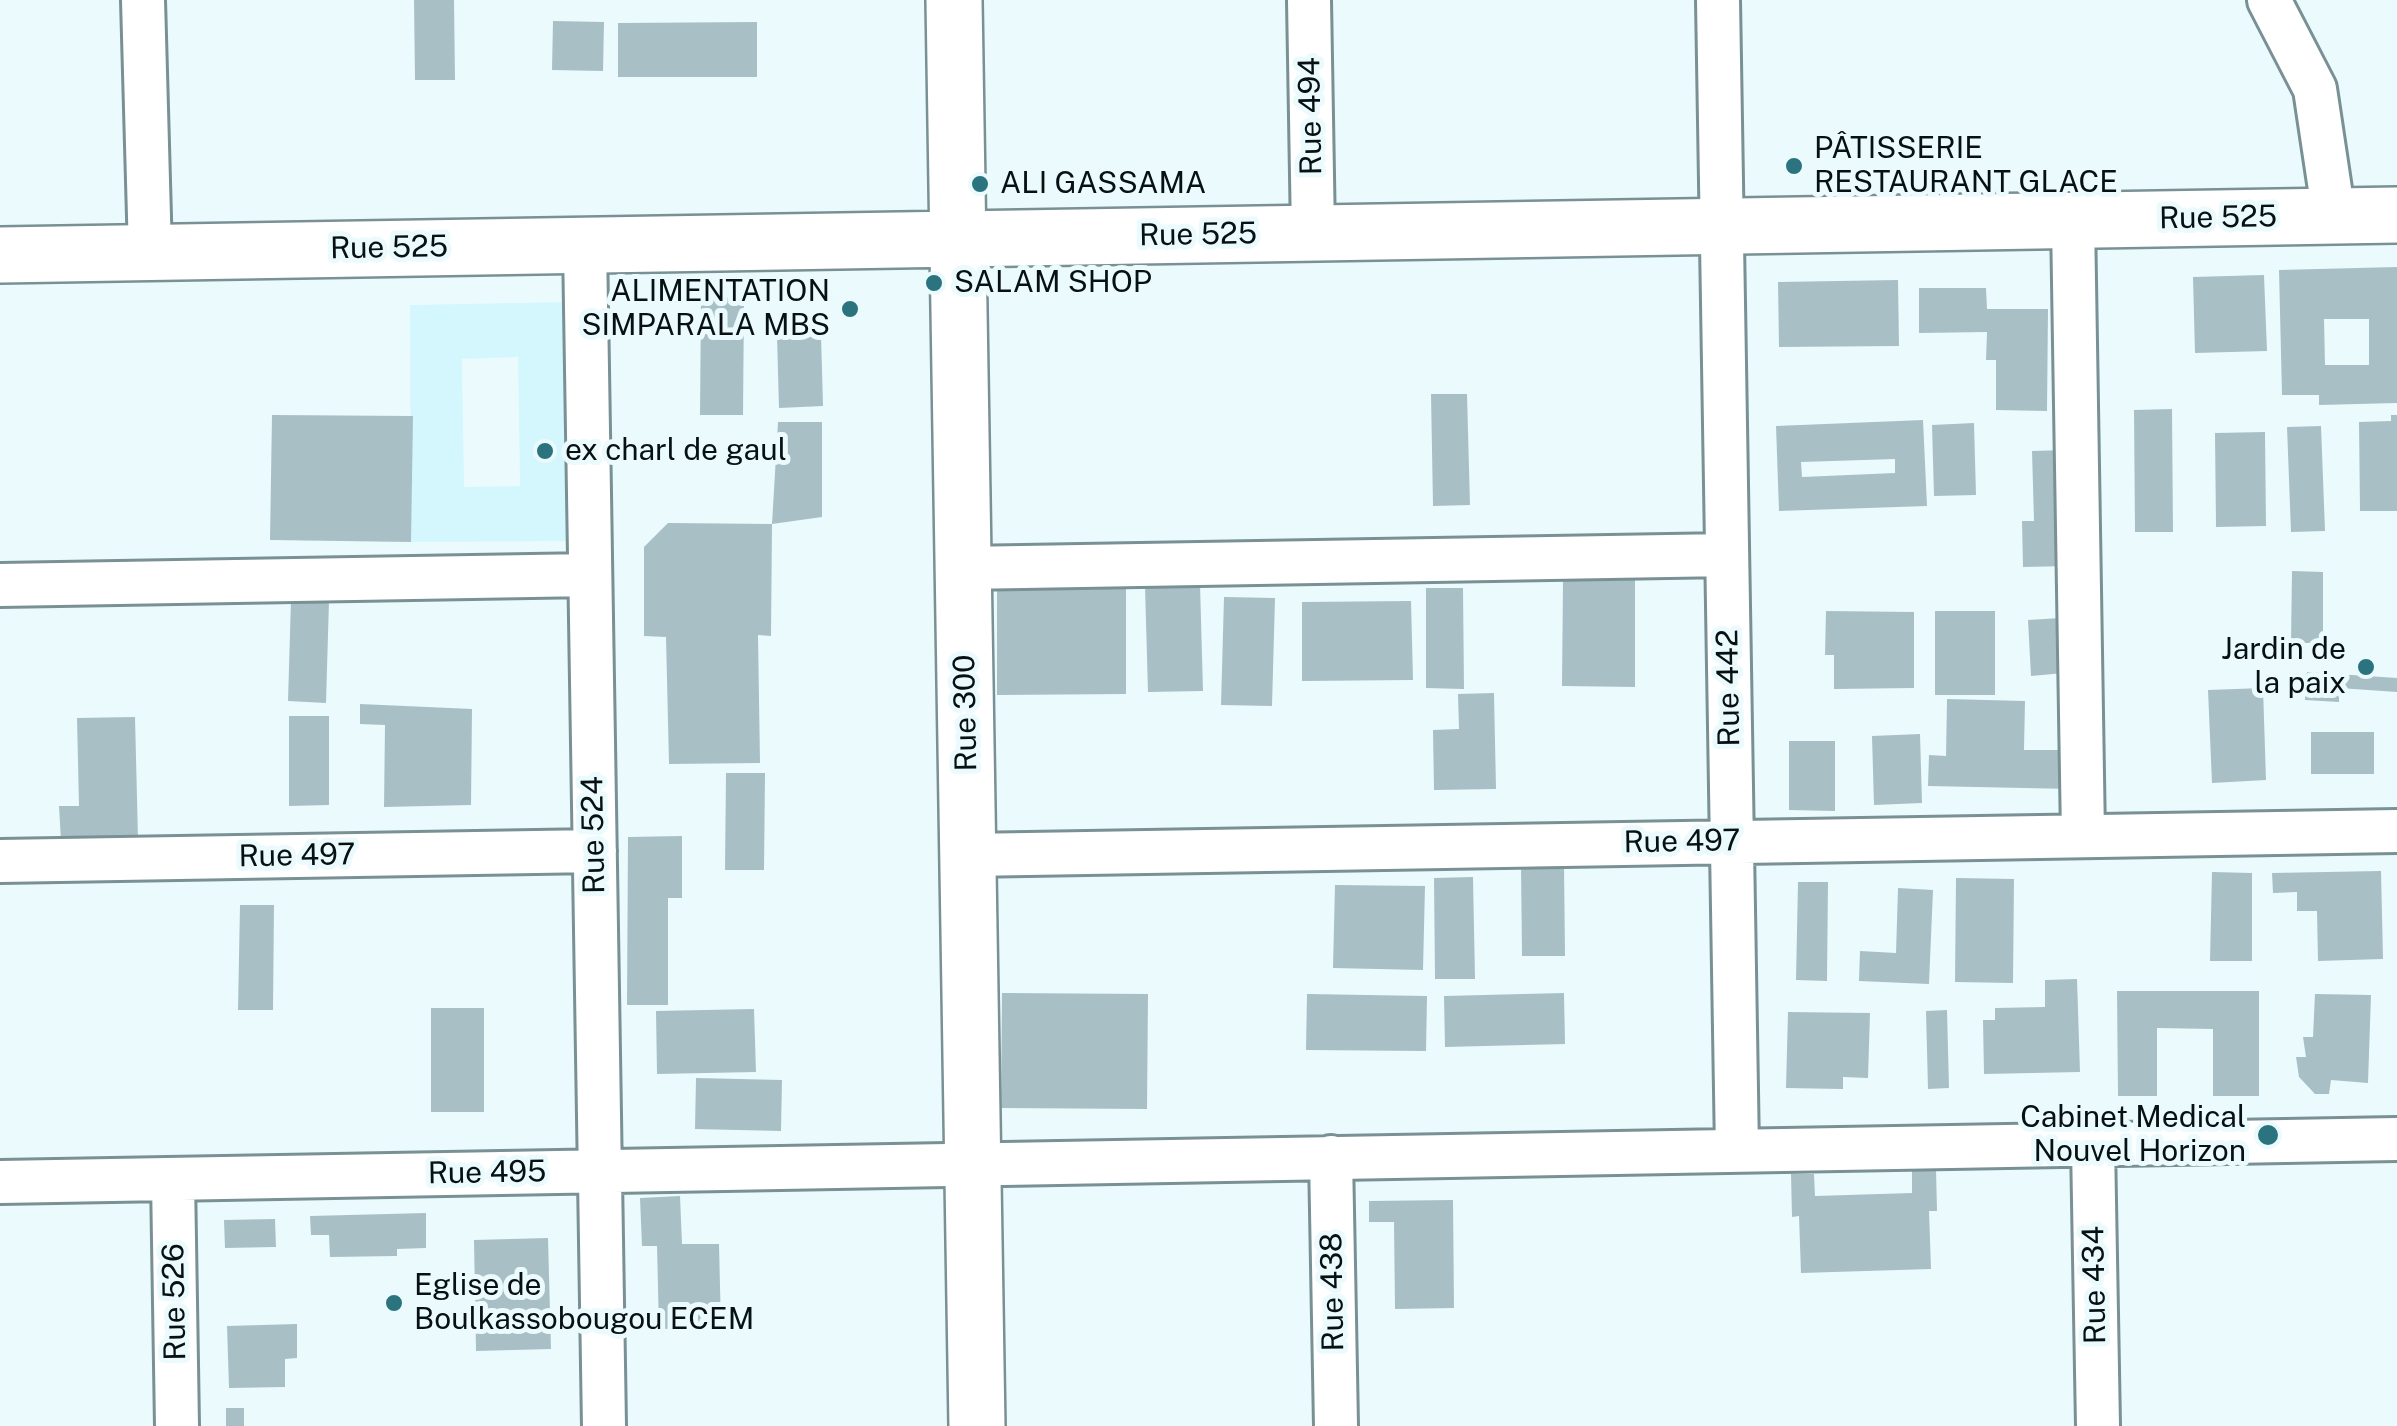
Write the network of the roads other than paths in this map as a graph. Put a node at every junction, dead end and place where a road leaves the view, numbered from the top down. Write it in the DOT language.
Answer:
graph roads {
  1 [pos="144,0"];
  2 [pos="954,0"];
  3 [pos="1310,0"];
  4 [pos="1718,0"];
  5 [pos="2269,0"];
  6 [pos="2397,215"];
  7 [pos="2334,216"];
  8 [pos="2073,220"];
  9 [pos="1722,226"];
  10 [pos="1313,233"];
  11 [pos="958,239"];
  12 [pos="585,245"];
  13 [pos="150,252"];
  14 [pos="0,255"];
  15 [pos="1727,555"];
  16 [pos="964,568"];
  17 [pos="590,575"];
  18 [pos="0,585"];
  19 [pos="2397,831"];
  20 [pos="2083,836"];
  21 [pos="1732,842"];
  22 [pos="594,852"];
  23 [pos="968,855"];
  24 [pos="0,861"];
  25 [pos="2397,1139"];
  26 [pos="2093,1145"];
  27 [pos="1737,1150"];
  28 [pos="1331,1158"];
  29 [pos="973,1163"];
  30 [pos="600,1171"];
  31 [pos="172,1179"];
  32 [pos="0,1182"];
  33 [pos="177,1426"];
  34 [pos="604,1426"];
  35 [pos="977,1426"];
  36 [pos="1336,1426"];
  37 [pos="2098,1426"];
  1 -- 13 [label="street"];
  2 -- 11 [label="street, Rue 300"];
  3 -- 10 [label="street, Rue 494"];
  4 -- 9 [label="street, Rue 442"];
  5 -- 7 [label="street"];
  6 -- 7 [label="street, Rue 525"];
  7 -- 8 [label="street, Rue 525"];
  8 -- 9 [label="street, Rue 525"];
  8 -- 20 [label="street"];
  9 -- 10 [label="street, Rue 525"];
  9 -- 15 [label="street, Rue 442"];
  10 -- 11 [label="street, Rue 525"];
  11 -- 12 [label="street, Rue 525"];
  11 -- 16 [label="street, Rue 300"];
  12 -- 13 [label="street, Rue 525"];
  12 -- 17 [label="street, Rue 524"];
  13 -- 14 [label="street, Rue 525"];
  15 -- 16 [label="street"];
  15 -- 21 [label="street, Rue 442"];
  16 -- 23 [label="street, Rue 300"];
  17 -- 18 [label="street"];
  17 -- 22 [label="street, Rue 524"];
  19 -- 20 [label="street, Rue 497"];
  20 -- 21 [label="street, Rue 497"];
  21 -- 23 [label="street, Rue 497"];
  21 -- 27 [label="street, Rue 442"];
  22 -- 24 [label="street, Rue 497"];
  22 -- 30 [label="street, Rue 524"];
  23 -- 29 [label="street, Rue 300"];
  25 -- 26 [label="street, Rue 495"];
  26 -- 27 [label="street, Rue 495"];
  26 -- 37 [label="street, Rue 434"];
  27 -- 28 [label="street, Rue 495"];
  28 -- 29 [label="street, Rue 495"];
  28 -- 36 [label="street, Rue 438"];
  29 -- 30 [label="street, Rue 495"];
  29 -- 35 [label="street, Rue 300"];
  30 -- 31 [label="street, Rue 495"];
  30 -- 34 [label="street, Rue 524"];
  31 -- 32 [label="street, Rue 495"];
  31 -- 33 [label="street, Rue 526"];
}
